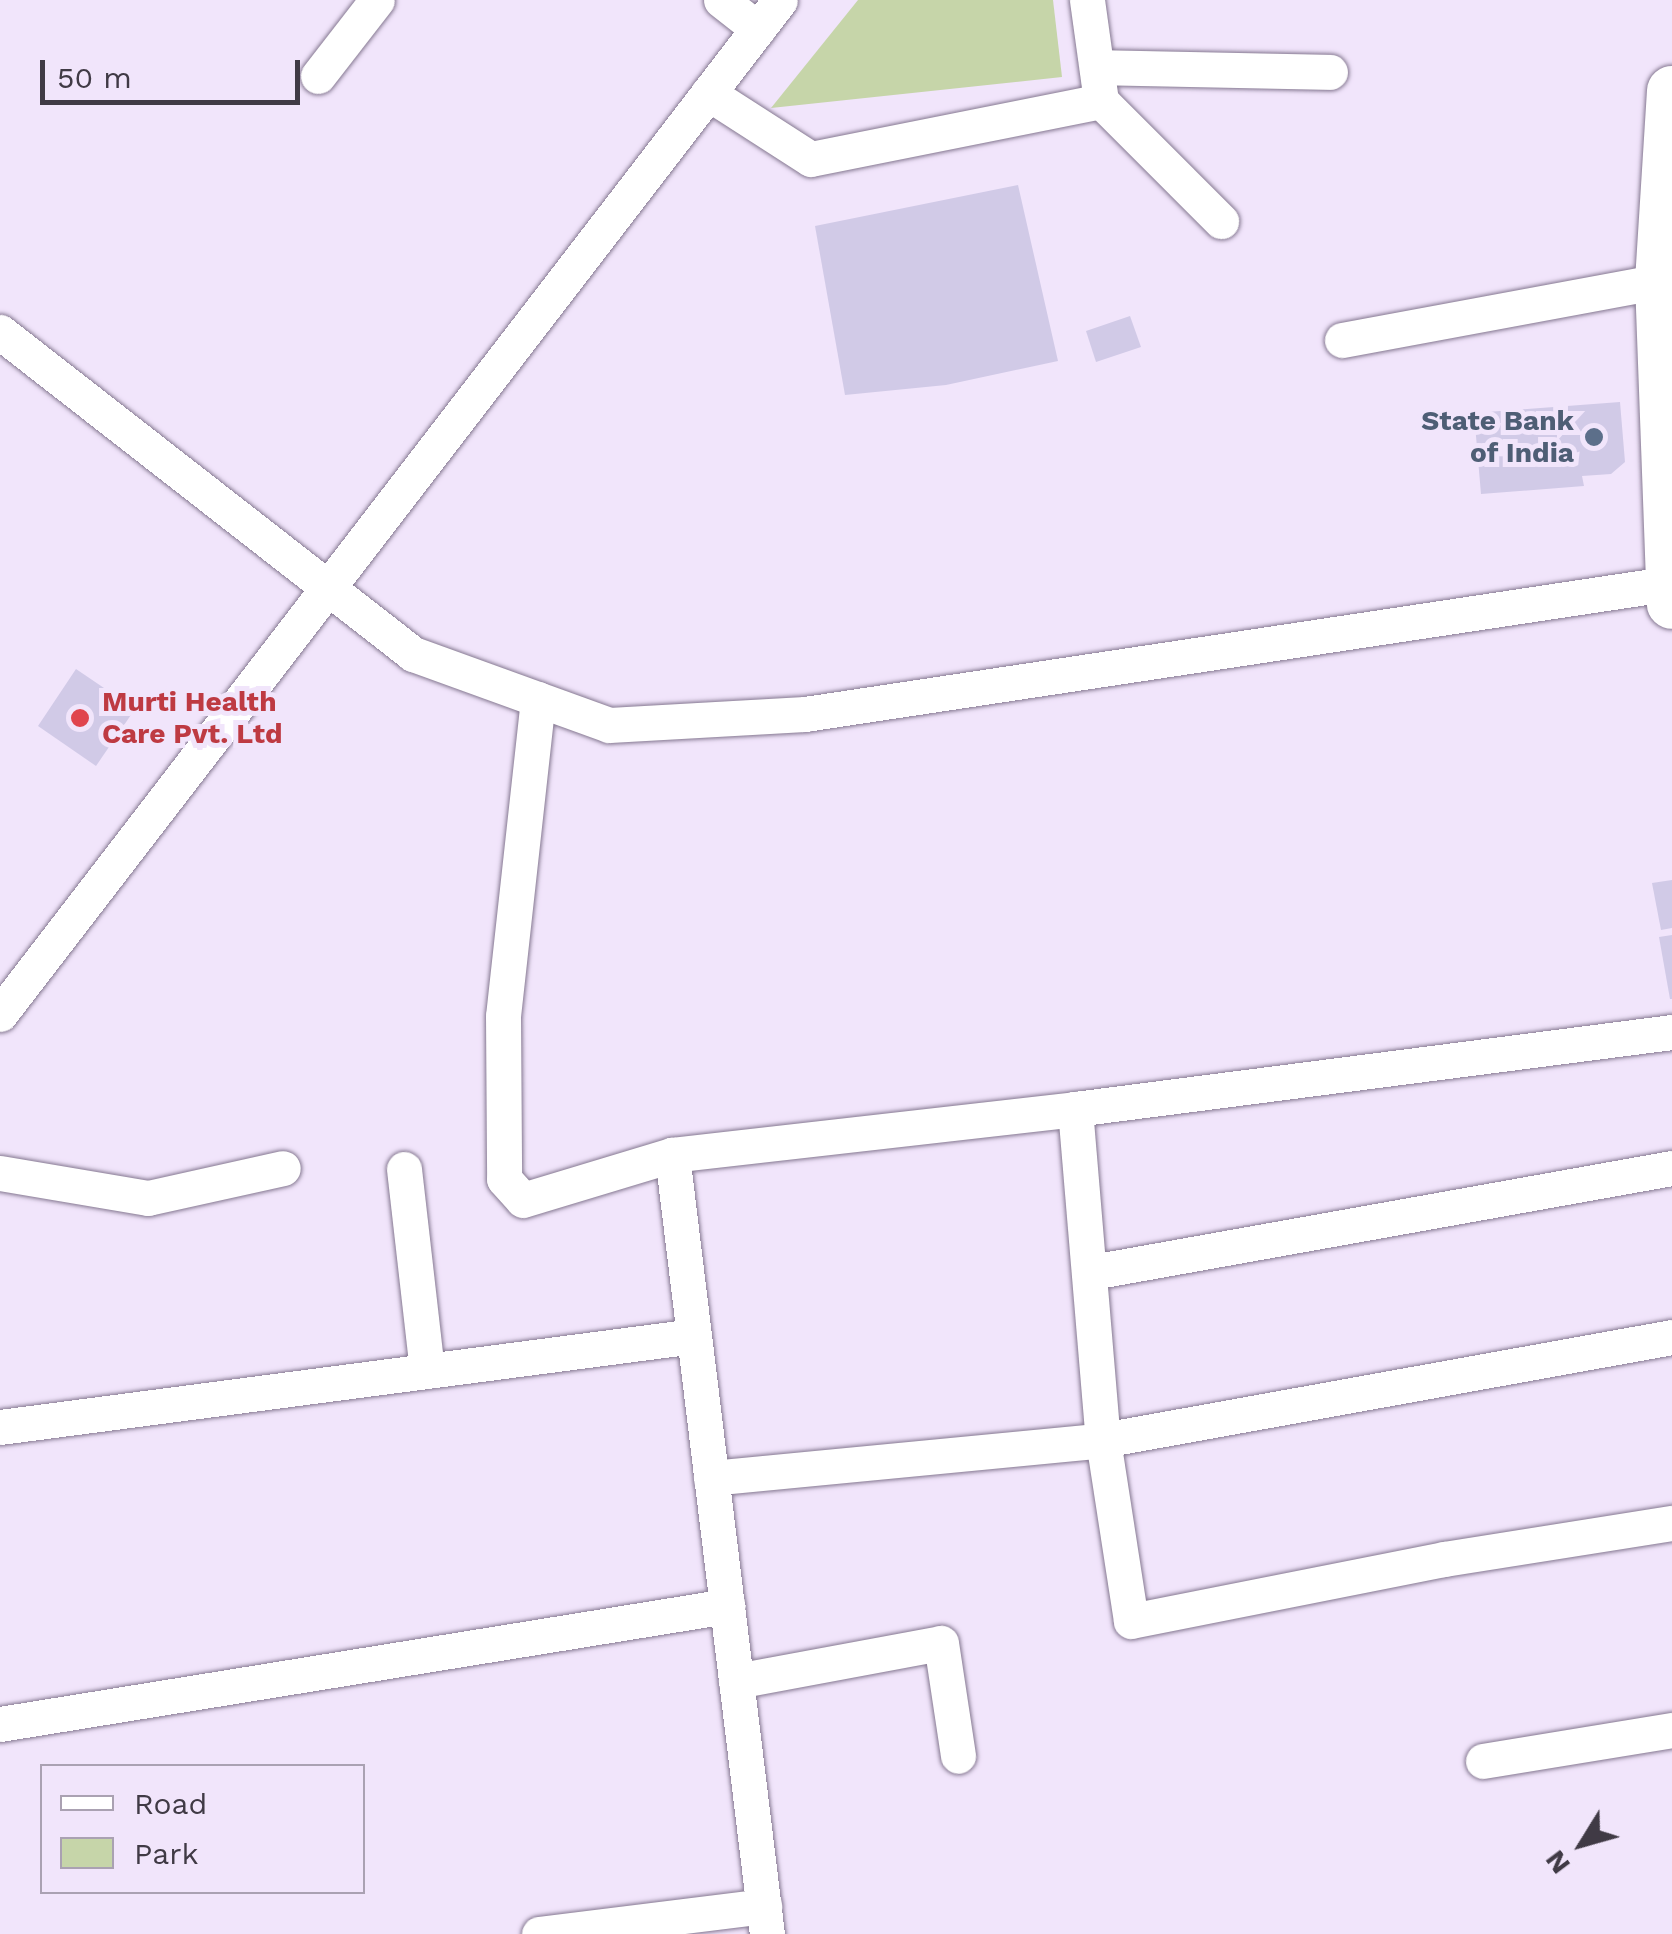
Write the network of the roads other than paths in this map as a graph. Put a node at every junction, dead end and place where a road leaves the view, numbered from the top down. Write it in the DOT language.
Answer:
graph roads {
  1 [pos="376,0"];
  2 [pos="720,0"];
  3 [pos="780,0"];
  4 [pos="1087,0"];
  5 [pos="758,29"];
  6 [pos="1330,72"];
  7 [pos="318,76"];
  8 [pos="1099,84"];
  9 [pos="1672,91"];
  10 [pos="708,93"];
  11 [pos="1221,221"];
  12 [pos="1660,281"];
  13 [pos="0,332"];
  14 [pos="1342,340"];
  15 [pos="328,584"];
  16 [pos="1671,591"];
  17 [pos="538,699"];
  18 [pos="0,1014"];
  19 [pos="1672,1032"];
  20 [pos="1075,1109"];
  21 [pos="672,1156"];
  22 [pos="283,1168"];
  23 [pos="1672,1168"];
  24 [pos="404,1169"];
  25 [pos="0,1173"];
  26 [pos="1092,1272"];
  27 [pos="694,1336"];
  28 [pos="1672,1337"];
  29 [pos="428,1371"];
  30 [pos="0,1427"];
  31 [pos="1103,1440"];
  32 [pos="712,1478"];
  33 [pos="1672,1524"];
  34 [pos="728,1606"];
  35 [pos="736,1681"];
  36 [pos="0,1724"];
  37 [pos="1672,1730"];
  38 [pos="958,1756"];
  39 [pos="1483,1761"];
  40 [pos="766,1920"];
  41 [pos="538,1934"];
  1 -- 7 [label="street"];
  2 -- 5 [label="street"];
  3 -- 5 [label="street"];
  4 -- 8 [label="street"];
  5 -- 10 [label="street"];
  6 -- 8 [label="street"];
  8 -- 10 [label="street"];
  8 -- 11 [label="street"];
  9 -- 12 [label="street"];
  10 -- 15 [label="street"];
  12 -- 14 [label="street"];
  12 -- 16 [label="street"];
  13 -- 15 [label="street"];
  15 -- 17 [label="street"];
  15 -- 18 [label="street"];
  16 -- 17 [label="street"];
  17 -- 21 [label="street"];
  19 -- 20 [label="street"];
  20 -- 21 [label="street"];
  20 -- 26 [label="street"];
  21 -- 27 [label="street"];
  22 -- 25 [label="street"];
  23 -- 26 [label="street"];
  24 -- 29 [label="street"];
  26 -- 31 [label="street"];
  27 -- 29 [label="street"];
  27 -- 32 [label="street"];
  28 -- 31 [label="street"];
  29 -- 30 [label="street"];
  31 -- 32 [label="street"];
  31 -- 33 [label="street"];
  32 -- 34 [label="street"];
  34 -- 35 [label="street"];
  34 -- 36 [label="street"];
  35 -- 38 [label="street"];
  35 -- 40 [label="street"];
  37 -- 39 [label="street"];
  40 -- 41 [label="street"];
}
